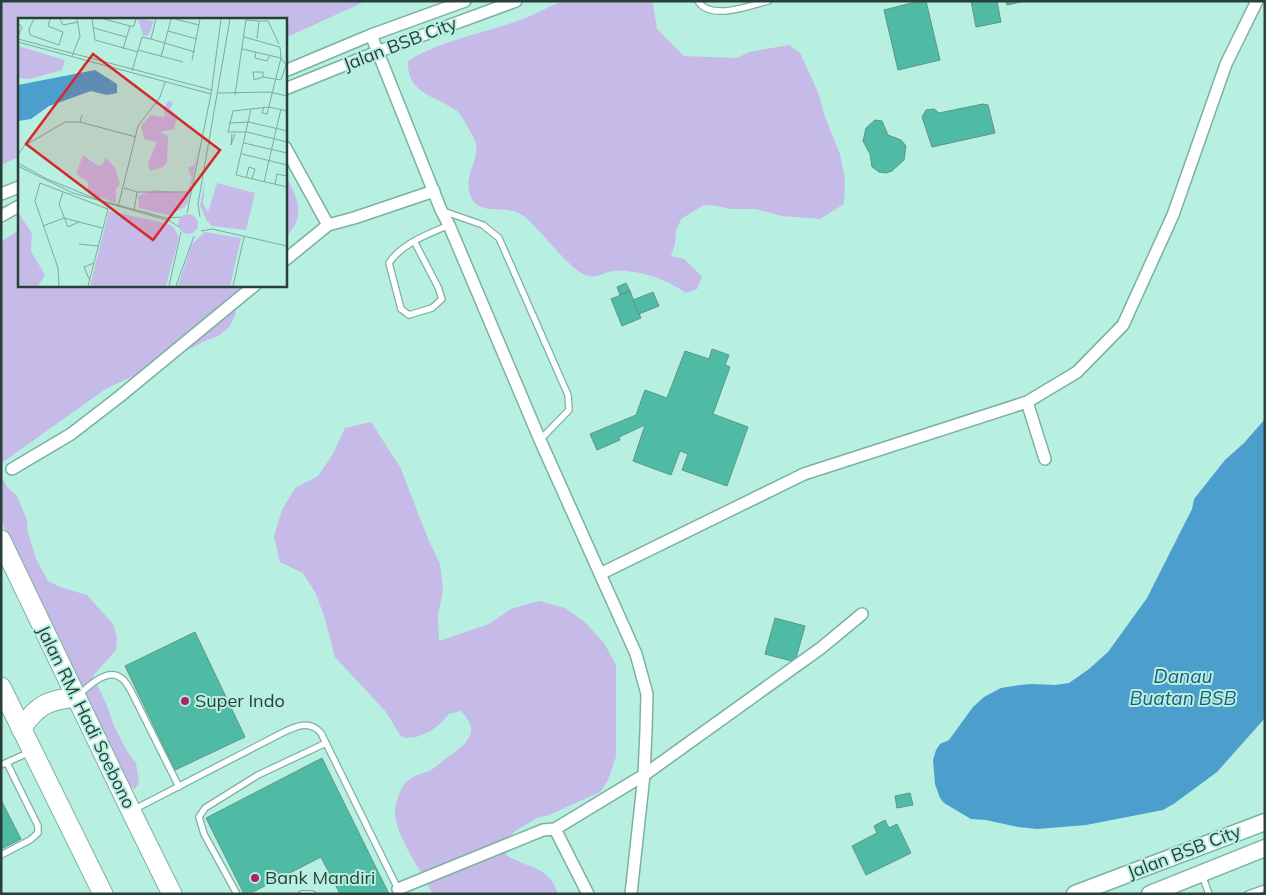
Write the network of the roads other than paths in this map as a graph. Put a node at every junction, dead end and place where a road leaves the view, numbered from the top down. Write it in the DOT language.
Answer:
graph roads {
  1 [pos="465,1"];
  2 [pos="516,1"];
  3 [pos="698,1"];
  4 [pos="768,1"];
  5 [pos="1257,1"];
  6 [pos="371,34"];
  7 [pos="377,52"];
  8 [pos="286,71"];
  9 [pos="286,89"];
  10 [pos="286,150"];
  11 [pos="18,187"];
  12 [pos="434,192"];
  13 [pos="1,194"];
  14 [pos="18,207"];
  15 [pos="441,210"];
  16 [pos="1,216"];
  17 [pos="328,225"];
  18 [pos="449,225"];
  19 [pos="414,241"];
  20 [pos="286,259"];
  21 [pos="254,286"];
  22 [pos="1027,402"];
  23 [pos="540,440"];
  24 [pos="1045,459"];
  25 [pos="12,469"];
  26 [pos="1,540"];
  27 [pos="600,574"];
  28 [pos="862,614"];
  29 [pos="1,687"];
  30 [pos="76,696"];
  31 [pos="21,729"];
  32 [pos="326,742"];
  33 [pos="32,751"];
  34 [pos="4,764"];
  35 [pos="644,775"];
  36 [pos="179,787"];
  37 [pos="131,811"];
  38 [pos="1265,822"];
  39 [pos="555,828"];
  40 [pos="1265,848"];
  41 [pos="1,855"];
  42 [pos="1201,873"];
  43 [pos="1265,888"];
  44 [pos="399,891"];
  45 [pos="103,894"];
  46 [pos="172,894"];
  47 [pos="237,894"];
  48 [pos="302,894"];
  49 [pos="312,894"];
  50 [pos="588,894"];
  51 [pos="631,894"];
  52 [pos="1075,894"];
  53 [pos="1150,894"];
  54 [pos="1209,894"];
  55 [pos="1248,894"];
  1 -- 6 [label="street, Jalan BSB City"];
  2 -- 7 [label="street, Jalan BSB City"];
  3 -- 4 [label="lane"];
  5 -- 22 [label="street"];
  6 -- 7 [label="street"];
  6 -- 8 [label="street, Jalan BSB City"];
  7 -- 9 [label="street, Jalan BSB City"];
  7 -- 12 [label="street"];
  10 -- 17 [label="street"];
  11 -- 13 [label="street"];
  12 -- 15 [label="street"];
  12 -- 17 [label="street"];
  14 -- 16 [label="street"];
  15 -- 18 [label="street"];
  15 -- 23 [label="lane"];
  17 -- 20 [label="street"];
  18 -- 19 [label="lane"];
  18 -- 23 [label="street"];
  19 -- 19 [label="lane"];
  21 -- 25 [label="street"];
  22 -- 24 [label="street"];
  22 -- 27 [label="street"];
  23 -- 27 [label="street"];
  26 -- 30 [label="main road, Jalan RM. Hadi Soebono"];
  27 -- 35 [label="street"];
  28 -- 35 [label="street"];
  29 -- 31 [label="main road"];
  30 -- 31 [label="main road"];
  30 -- 36 [label="lane"];
  30 -- 37 [label="main road, Jalan RM. Hadi Soebono"];
  31 -- 33 [label="main road"];
  32 -- 36 [label="lane"];
  32 -- 44 [label="lane"];
  32 -- 47 [label="lane"];
  33 -- 34 [label="lane"];
  33 -- 45 [label="main road"];
  34 -- 41 [label="lane"];
  35 -- 39 [label="street"];
  35 -- 51 [label="street"];
  36 -- 37 [label="lane"];
  37 -- 46 [label="main road, Jalan RM. Hadi Soebono"];
  38 -- 52 [label="street, Jalan BSB City"];
  39 -- 44 [label="street"];
  39 -- 50 [label="street"];
  40 -- 42 [label="street, Jalan BSB City"];
  42 -- 53 [label="street, Jalan BSB City"];
  42 -- 54 [label="lane"];
  43 -- 55 [label="lane"];
  48 -- 49 [label="lane"];
}
